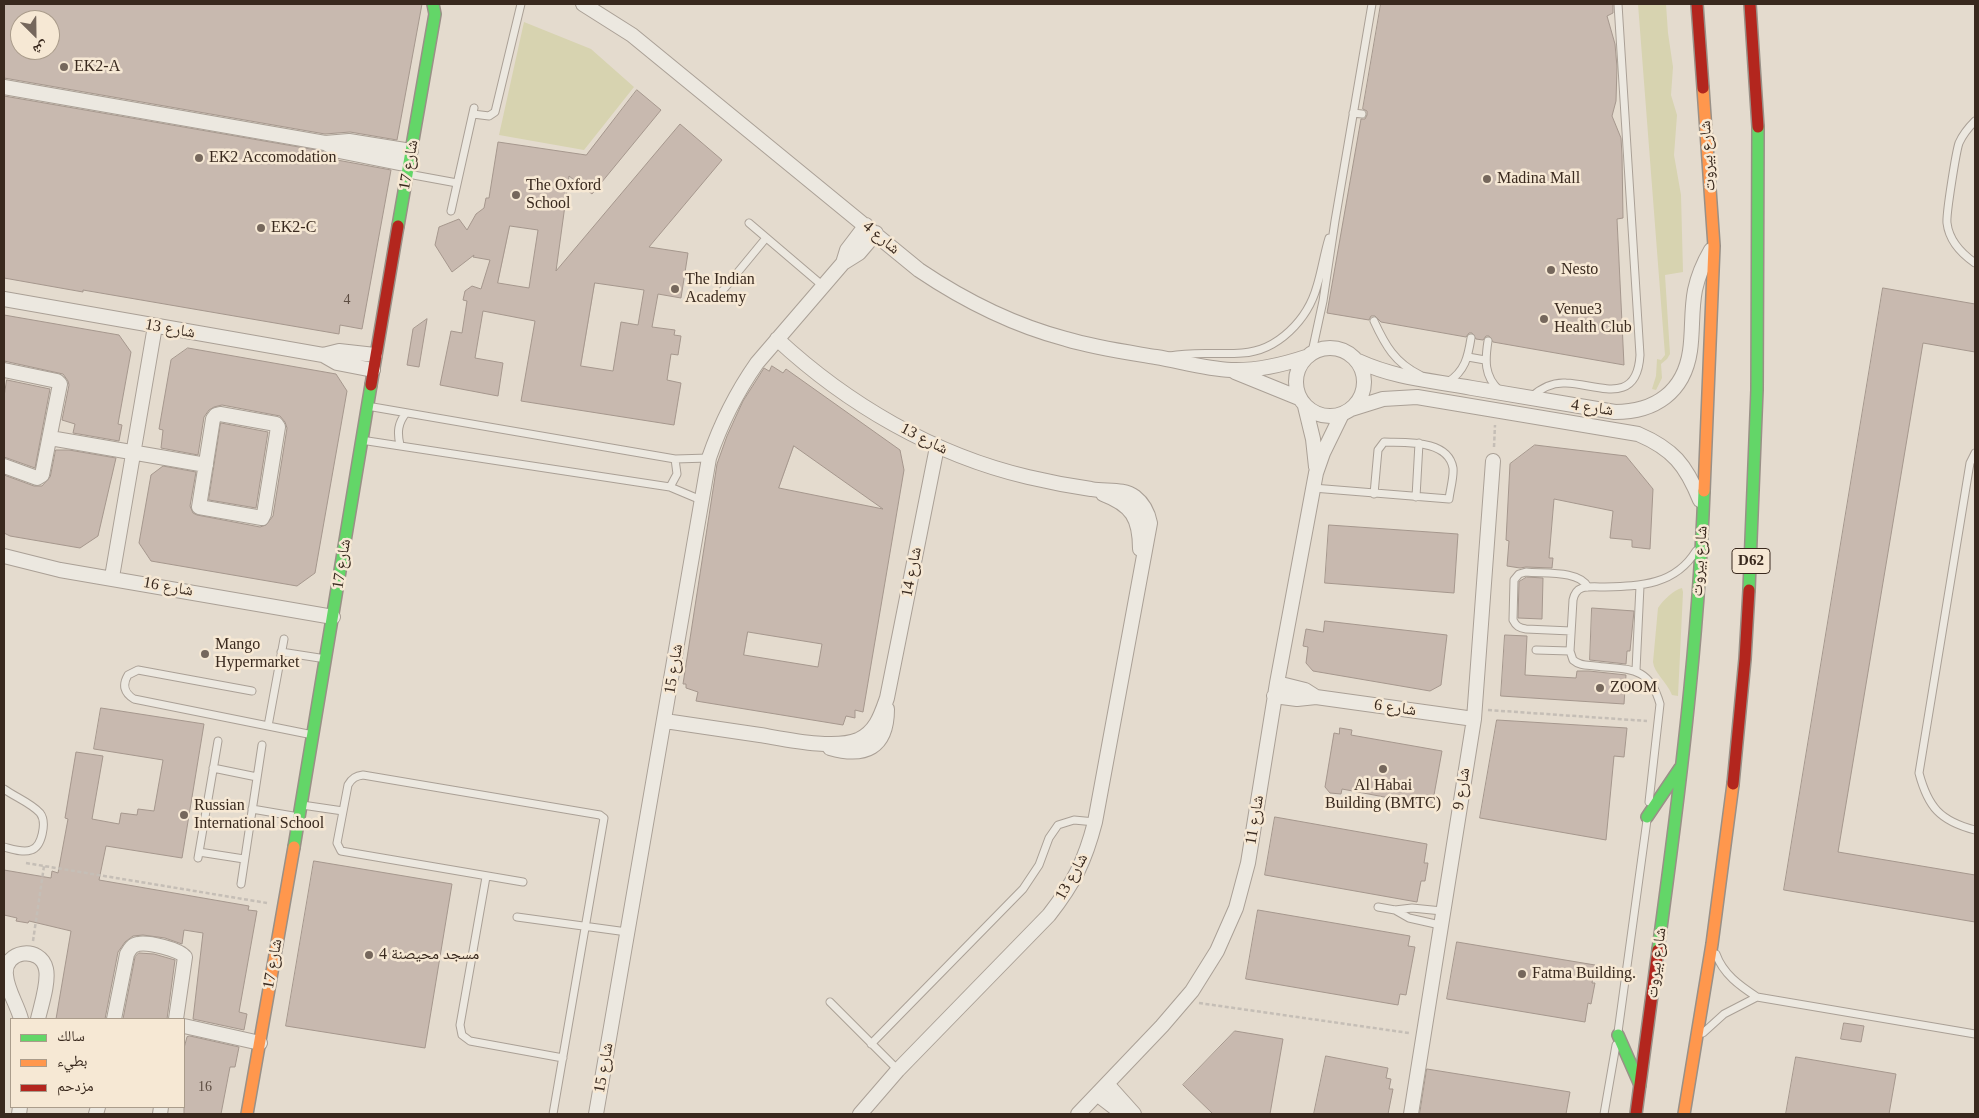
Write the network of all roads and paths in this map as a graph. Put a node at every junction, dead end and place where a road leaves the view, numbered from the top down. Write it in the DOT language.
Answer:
graph roads {
  1 [pos="521,4"];
  2 [pos="584,4"];
  3 [pos="1372,4"];
  4 [pos="1618,4"];
  5 [pos="1697,4"];
  6 [pos="1750,6"];
  7 [pos="437,7"];
  8 [pos="4,87"];
  9 [pos="1353,112"];
  10 [pos="1362,114"];
  11 [pos="1975,121"];
  12 [pos="326,143"];
  13 [pos="411,151"];
  14 [pos="408,169"];
  15 [pos="457,182"];
  16 [pos="451,211"];
  17 [pos="1335,221"];
  18 [pos="749,223"];
  19 [pos="871,229"];
  20 [pos="766,238"];
  21 [pos="1714,246"];
  22 [pos="1975,263"];
  23 [pos="823,286"];
  24 [pos="719,296"];
  25 [pos="8,301"];
  26 [pos="1374,321"];
  27 [pos="155,326"];
  28 [pos="1471,338"];
  29 [pos="777,339"];
  30 [pos="1488,341"];
  31 [pos="323,355"];
  32 [pos="376,355"];
  33 [pos="1309,355"];
  34 [pos="1468,357"];
  35 [pos="1162,358"];
  36 [pos="1485,360"];
  37 [pos="1358,361"];
  38 [pos="4,370"];
  39 [pos="373,370"];
  40 [pos="1230,370"];
  41 [pos="1443,383"];
  42 [pos="1501,392"];
  43 [pos="1530,398"];
  44 [pos="1302,402"];
  45 [pos="367,406"];
  46 [pos="1496,409"];
  47 [pos="1346,411"];
  48 [pos="406,413"];
  49 [pos="50,438"];
  50 [pos="361,440"];
  51 [pos="1419,443"];
  52 [pos="400,445"];
  53 [pos="937,447"];
  54 [pos="133,453"];
  55 [pos="1975,453"];
  56 [pos="709,458"];
  57 [pos="675,459"];
  58 [pos="1493,461"];
  59 [pos="206,465"];
  60 [pos="4,466"];
  61 [pos="1316,473"];
  62 [pos="670,487"];
  63 [pos="1313,488"];
  64 [pos="1374,494"];
  65 [pos="1416,497"];
  66 [pos="701,500"];
  67 [pos="1704,509"];
  68 [pos="1702,540"];
  69 [pos="4,556"];
  70 [pos="112,578"];
  71 [pos="1640,586"];
  72 [pos="1588,587"];
  73 [pos="333,616"];
  74 [pos="1571,631"];
  75 [pos="284,639"];
  76 [pos="1536,650"];
  77 [pos="1570,651"];
  78 [pos="282,652"];
  79 [pos="326,659"];
  80 [pos="1636,670"];
  81 [pos="1276,690"];
  82 [pos="252,691"];
  83 [pos="1474,714"];
  84 [pos="665,721"];
  85 [pos="1659,722"];
  86 [pos="268,726"];
  87 [pos="314,735"];
  88 [pos="218,741"];
  89 [pos="262,745"];
  90 [pos="1683,764"];
  91 [pos="214,768"];
  92 [pos="257,777"];
  93 [pos="4,789"];
  94 [pos="252,809"];
  95 [pos="300,811"];
  96 [pos="343,811"];
  97 [pos="1647,816"];
  98 [pos="1095,822"];
  99 [pos="1975,830"];
  100 [pos="4,847"];
  101 [pos="244,859"];
  102 [pos="486,877"];
  103 [pos="523,882"];
  104 [pos="240,884"];
  105 [pos="283,906"];
  106 [pos="1378,907"];
  107 [pos="1395,910"];
  108 [pos="517,917"];
  109 [pos="1441,918"];
  110 [pos="586,926"];
  111 [pos="627,932"];
  112 [pos="1712,944"];
  113 [pos="31,953"];
  114 [pos="1757,997"];
  115 [pos="1184,1001"];
  116 [pos="830,1002"];
  117 [pos="21,1018"];
  118 [pos="38,1018"];
  119 [pos="114,1018"];
  120 [pos="176,1018"];
  121 [pos="185,1026"];
  122 [pos="185,1034"];
  123 [pos="1975,1034"];
  124 [pos="1423,1035"];
  125 [pos="1618,1035"];
  126 [pos="1697,1039"];
  127 [pos="871,1044"];
  128 [pos="259,1047"];
  129 [pos="563,1058"];
  130 [pos="898,1070"];
  131 [pos="1108,1085"];
  132 [pos="1641,1086"];
  133 [pos="1098,1095"];
  134 [pos="247,1114"];
  135 [pos="554,1114"];
  136 [pos="596,1114"];
  137 [pos="860,1114"];
  138 [pos="1078,1114"];
  139 [pos="1123,1114"];
  140 [pos="1134,1114"];
  141 [pos="1411,1114"];
  142 [pos="1604,1114"];
  143 [pos="1636,1114"];
  144 [pos="1684,1114"];
  1 -- 15 [label="lane"];
  2 -- 19 [label="street, شارع 4"];
  3 -- 9 [label="lane"];
  4 -- 43 [label="lane"];
  5 -- 21 [label="main road, شارع بيروت"];
  6 -- 112 [label="main road, D62"];
  7 -- 13 [label="main road, شارع 17"];
  8 -- 12 [label="street"];
  9 -- 10 [label="lane"];
  9 -- 17 [label="lane"];
  11 -- 22 [label="lane"];
  12 -- 13 [label="street"];
  12 -- 14 [label="street"];
  13 -- 14 [label="main road, شارع 17"];
  14 -- 15 [label="lane"];
  14 -- 32 [label="main road, شارع 17"];
  15 -- 16 [label="lane"];
  17 -- 33 [label="lane"];
  17 -- 35 [label="lane"];
  18 -- 20 [label="lane"];
  19 -- 23 [label="street, شارع 15"];
  19 -- 35 [label="street, شارع 4"];
  20 -- 23 [label="lane"];
  20 -- 24 [label="lane"];
  21 -- 43 [label="street, شارع 4"];
  21 -- 67 [label="main road, شارع بيروت"];
  23 -- 29 [label="street, شارع 15"];
  25 -- 27 [label="street, شارع 13"];
  26 -- 41 [label="lane"];
  27 -- 31 [label="street, شارع 13"];
  27 -- 54 [label="street"];
  28 -- 34 [label="lane"];
  29 -- 53 [label="street, شارع 13"];
  29 -- 56 [label="street, شارع 15"];
  30 -- 36 [label="lane"];
  31 -- 32 [label="street, شارع 13"];
  31 -- 39 [label="street, شارع 13"];
  32 -- 39 [label="main road, شارع 17"];
  33 -- 37 [label="street"];
  33 -- 40 [label="street, شارع 4"];
  33 -- 44 [label="street"];
  34 -- 36 [label="lane"];
  34 -- 41 [label="lane"];
  35 -- 40 [label="street, شارع 4"];
  36 -- 42 [label="lane"];
  37 -- 41 [label="street, شارع 4"];
  37 -- 47 [label="street"];
  38 -- 49 [label="street"];
  39 -- 45 [label="main road, شارع 17"];
  40 -- 44 [label="street, شارع 4"];
  41 -- 42 [label="street, شارع 4"];
  42 -- 43 [label="street, شارع 4"];
  44 -- 47 [label="street"];
  44 -- 61 [label="street, شارع 11"];
  45 -- 48 [label="lane"];
  45 -- 50 [label="main road, شارع 17"];
  46 -- 47 [label="street, شارع 4"];
  46 -- 58 [label="path"];
  46 -- 67 [label="street, شارع 4"];
  47 -- 61 [label="street, شارع 11"];
  48 -- 52 [label="lane"];
  48 -- 57 [label="lane"];
  49 -- 54 [label="street"];
  49 -- 60 [label="street"];
  50 -- 52 [label="lane"];
  50 -- 73 [label="main road, شارع 17"];
  51 -- 64 [label="lane"];
  51 -- 65 [label="lane"];
  51 -- 65 [label="lane"];
  52 -- 62 [label="lane"];
  53 -- 84 [label="street, شارع 14"];
  53 -- 98 [label="street, شارع 13"];
  54 -- 59 [label="street"];
  54 -- 70 [label="street"];
  55 -- 99 [label="lane"];
  56 -- 57 [label="lane"];
  56 -- 66 [label="street, شارع 15"];
  57 -- 62 [label="lane"];
  58 -- 83 [label="street, شارع 9"];
  59 -- 59 [label="street"];
  61 -- 63 [label="street, شارع 11"];
  62 -- 66 [label="lane"];
  63 -- 64 [label="lane"];
  63 -- 81 [label="street, شارع 11"];
  64 -- 65 [label="lane"];
  66 -- 84 [label="street, شارع 15"];
  67 -- 68 [label="main road, شارع بيروت"];
  68 -- 71 [label="lane"];
  68 -- 90 [label="main road, شارع بيروت"];
  69 -- 70 [label="street, شارع 16"];
  70 -- 73 [label="street, شارع 16"];
  71 -- 72 [label="lane"];
  71 -- 80 [label="lane"];
  72 -- 74 [label="lane"];
  72 -- 74 [label="lane"];
  73 -- 79 [label="main road, شارع 17"];
  74 -- 77 [label="lane"];
  75 -- 78 [label="lane"];
  76 -- 77 [label="lane"];
  77 -- 80 [label="lane"];
  78 -- 79 [label="lane"];
  78 -- 86 [label="lane"];
  79 -- 87 [label="main road, شارع 17"];
  80 -- 85 [label="lane"];
  81 -- 83 [label="street, شارع 6"];
  81 -- 115 [label="street, شارع 11"];
  82 -- 86 [label="lane"];
  83 -- 85 [label="path"];
  83 -- 109 [label="street, شارع 9"];
  84 -- 111 [label="street, شارع 15"];
  85 -- 97 [label="lane"];
  86 -- 87 [label="lane"];
  87 -- 95 [label="main road, شارع 17"];
  88 -- 91 [label="lane"];
  89 -- 92 [label="lane"];
  90 -- 97 [label="main road"];
  90 -- 132 [label="main road, شارع بيروت"];
  91 -- 92 [label="lane"];
  91 -- 101 [label="lane"];
  92 -- 94 [label="lane"];
  93 -- 100 [label="lane"];
  94 -- 95 [label="lane"];
  94 -- 101 [label="lane"];
  95 -- 96 [label="lane"];
  95 -- 105 [label="main road, شارع 17"];
  96 -- 102 [label="lane"];
  96 -- 110 [label="lane"];
  97 -- 125 [label="lane"];
  98 -- 127 [label="lane"];
  98 -- 130 [label="street, شارع 13"];
  101 -- 104 [label="lane"];
  102 -- 103 [label="lane"];
  102 -- 129 [label="lane"];
  105 -- 113 [label="path"];
  105 -- 128 [label="main road, شارع 17"];
  106 -- 107 [label="lane"];
  107 -- 109 [label="lane"];
  107 -- 109 [label="lane"];
  108 -- 110 [label="lane"];
  109 -- 124 [label="street, شارع 9"];
  110 -- 111 [label="lane"];
  110 -- 129 [label="lane"];
  111 -- 136 [label="street, شارع 15"];
  112 -- 114 [label="lane"];
  112 -- 126 [label="main road, D62"];
  113 -- 117 [label="street"];
  113 -- 118 [label="street"];
  114 -- 123 [label="lane"];
  114 -- 126 [label="lane"];
  115 -- 124 [label="path"];
  115 -- 131 [label="street, شارع 11"];
  116 -- 127 [label="lane"];
  119 -- 120 [label="street"];
  121 -- 128 [label="street"];
  122 -- 128 [label="street"];
  124 -- 141 [label="street, شارع 9"];
  125 -- 132 [label="main road"];
  125 -- 142 [label="lane"];
  126 -- 144 [label="main road, D62"];
  127 -- 130 [label="lane"];
  128 -- 134 [label="main road, شارع 17"];
  129 -- 135 [label="lane"];
  130 -- 137 [label="street, شارع 13"];
  131 -- 133 [label="street, شارع 11"];
  131 -- 140 [label="street"];
  132 -- 143 [label="main road, شارع بيروت"];
  133 -- 138 [label="street, شارع 11"];
  133 -- 139 [label="street"];
}
